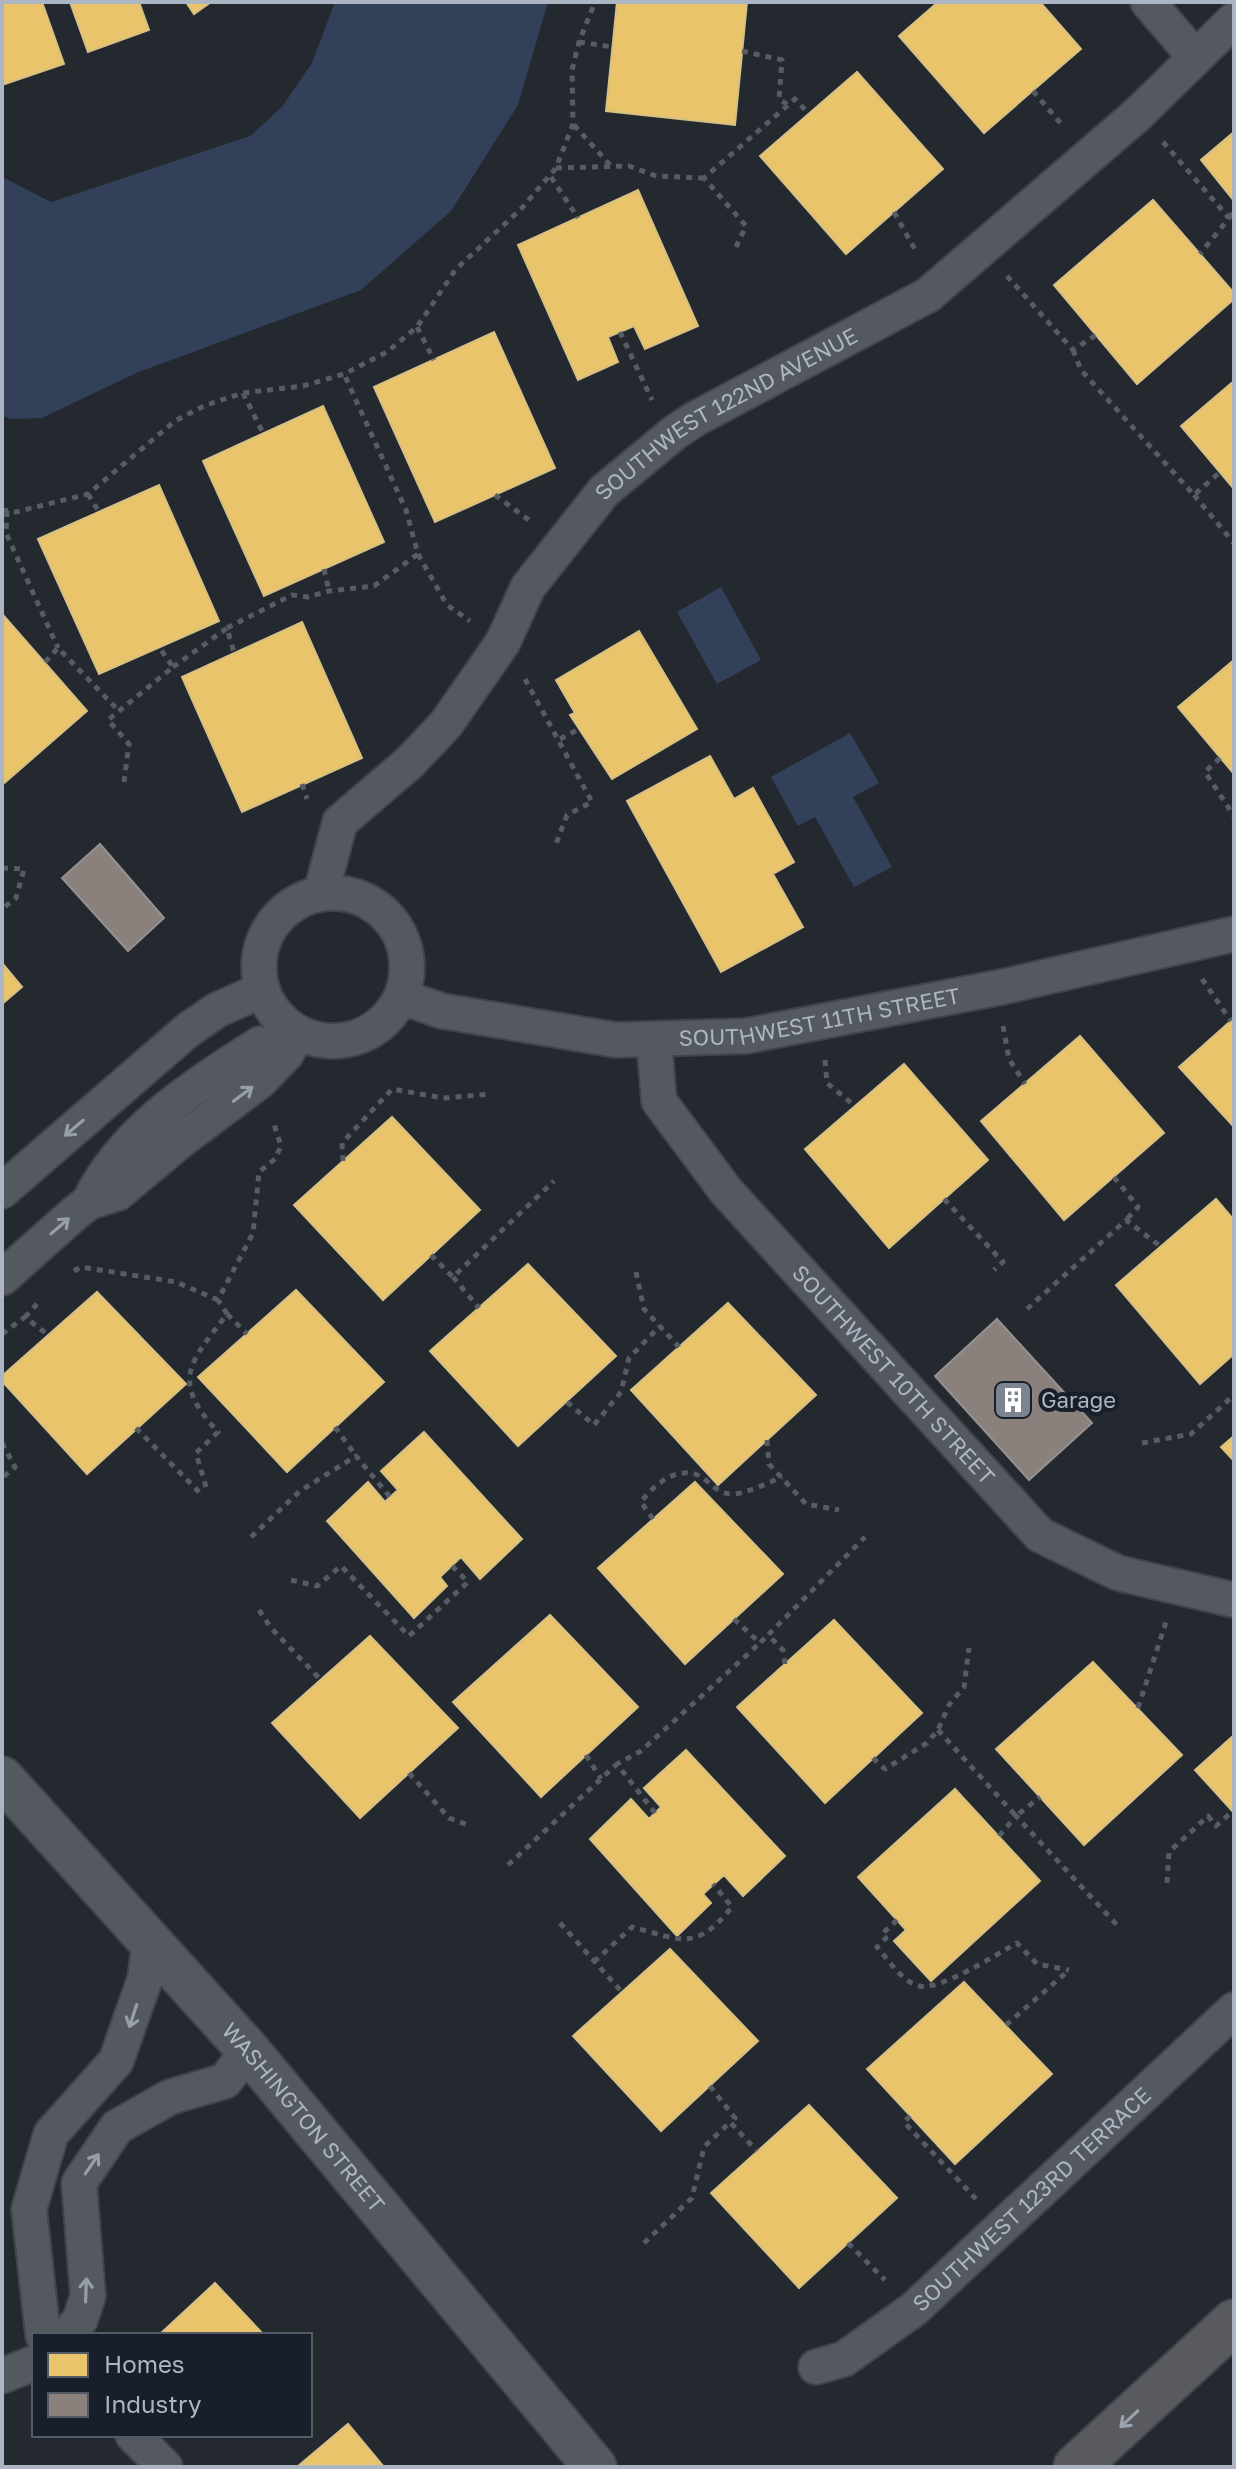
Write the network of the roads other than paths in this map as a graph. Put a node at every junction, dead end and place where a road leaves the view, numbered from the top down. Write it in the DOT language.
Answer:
graph roads {
  1 [pos="1148,2"];
  2 [pos="1234,20"];
  3 [pos="1195,57"];
  4 [pos="321,893"];
  5 [pos="1234,934"];
  6 [pos="262,990"];
  7 [pos="402,997"];
  8 [pos="654,1040"];
  9 [pos="292,1044"];
  10 [pos="2,1191"];
  11 [pos="89,1202"];
  12 [pos="2,1278"];
  13 [pos="1234,1600"];
  14 [pos="2,1778"];
  15 [pos="150,1941"];
  16 [pos="1234,2010"];
  17 [pos="248,2050"];
  18 [pos="1234,2322"];
  19 [pos="43,2333"];
  20 [pos="69,2333"];
  21 [pos="32,2364"];
  22 [pos="816,2367"];
  23 [pos="2,2376"];
  24 [pos="135,2437"];
  25 [pos="165,2467"];
  26 [pos="595,2467"];
  27 [pos="1076,2467"];
  1 -- 3 [label="street"];
  2 -- 3 [label="street, SOUTHWEST 122ND AVENUE"];
  3 -- 4 [label="street, SOUTHWEST 122ND AVENUE"];
  4 -- 6 [label="street"];
  4 -- 7 [label="street"];
  5 -- 8 [label="street, SOUTHWEST 11TH STREET"];
  6 -- 9 [label="street"];
  6 -- 10 [label="street, one-way"];
  7 -- 8 [label="street, SOUTHWEST 11TH STREET"];
  7 -- 9 [label="street"];
  8 -- 13 [label="street, SOUTHWEST 10TH STREET"];
  11 -- 9 [label="street, one-way"];
  9 -- 11 [label="street"];
  12 -- 11 [label="street, one-way"];
  14 -- 15 [label="street, WASHINGTON STREET"];
  15 -- 17 [label="street, WASHINGTON STREET"];
  15 -- 19 [label="street, one-way"];
  16 -- 22 [label="street, SOUTHWEST 123RD TERRACE"];
  20 -- 17 [label="street, one-way"];
  17 -- 26 [label="street, WASHINGTON STREET"];
  18 -- 27 [label="highway, one-way"];
  21 -- 23 [label="street"];
  24 -- 25 [label="street"];
}
